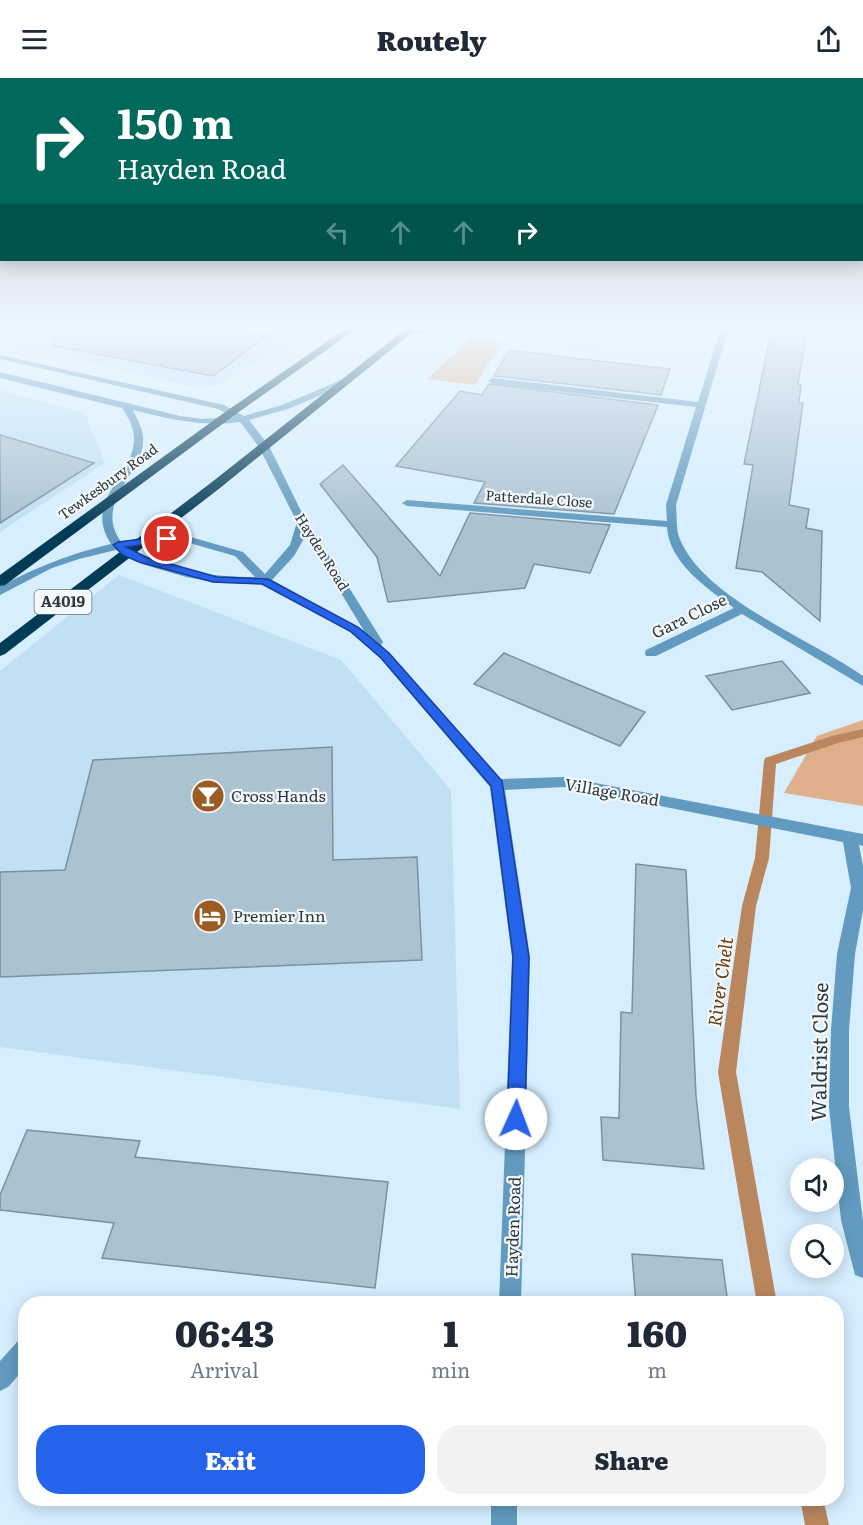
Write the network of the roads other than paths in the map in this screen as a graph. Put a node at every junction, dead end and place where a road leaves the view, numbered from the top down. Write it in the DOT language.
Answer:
graph roads {
  1 [pos="82,395"];
  2 [pos="166,395"];
  3 [pos="264,395"];
  4 [pos="317,395"];
  5 [pos="328,395"];
  6 [pos="610,395"];
  7 [pos="704,395"];
  8 [pos="126,405"];
  9 [pos="701,405"];
  10 [pos="237,415"];
  11 [pos="220,421"];
  12 [pos="264,446"];
  13 [pos="111,500"];
  14 [pos="407,503"];
  15 [pos="303,520"];
  16 [pos="670,524"];
  17 [pos="144,540"];
  18 [pos="122,549"];
  19 [pos="265,581"];
  20 [pos="0,582"];
  21 [pos="0,591"];
  22 [pos="742,609"];
  23 [pos="0,651"];
  24 [pos="651,653"];
  25 [pos="385,655"];
  26 [pos="863,682"];
  27 [pos="497,785"];
  28 [pos="856,839"];
  29 [pos="863,1267"];
  30 [pos="510,1296"];
  31 [pos="18,1358"];
  32 [pos="0,1379"];
  33 [pos="504,1506"];
  34 [pos="504,1525"];
  1 -- 8 [label="street"];
  2 -- 10 [label="street"];
  3 -- 10 [label="highway, Tewkesbury Road"];
  4 -- 10 [label="street"];
  5 -- 12 [label="highway, A4019"];
  6 -- 9 [label="street"];
  7 -- 9 [label="street"];
  8 -- 11 [label="street"];
  8 -- 13 [label="street"];
  9 -- 16 [label="street"];
  10 -- 11 [label="highway, Tewkesbury Road"];
  10 -- 12 [label="street, Hayden Road"];
  11 -- 13 [label="highway, Tewkesbury Road"];
  12 -- 15 [label="street, Hayden Road"];
  12 -- 17 [label="highway, A4019"];
  13 -- 18 [label="street"];
  13 -- 20 [label="highway, Tewkesbury Road"];
  14 -- 16 [label="street, Patterdale Close"];
  15 -- 19 [label="street"];
  15 -- 25 [label="street, Hayden Road"];
  16 -- 22 [label="street"];
  17 -- 18 [label="highway, A4019"];
  17 -- 19 [label="street, Hayden Road"];
  18 -- 19 [label="street, Hayden Road"];
  18 -- 21 [label="street"];
  18 -- 23 [label="highway, A4019"];
  19 -- 25 [label="street, Hayden Road"];
  22 -- 24 [label="street, Gara Close"];
  22 -- 26 [label="street"];
  25 -- 27 [label="street, Hayden Road"];
  27 -- 28 [label="street, Village Road"];
  27 -- 30 [label="street, Hayden Road"];
  28 -- 29 [label="street, Waldrist Close"];
  31 -- 32 [label="street"];
  33 -- 34 [label="street"];
}
